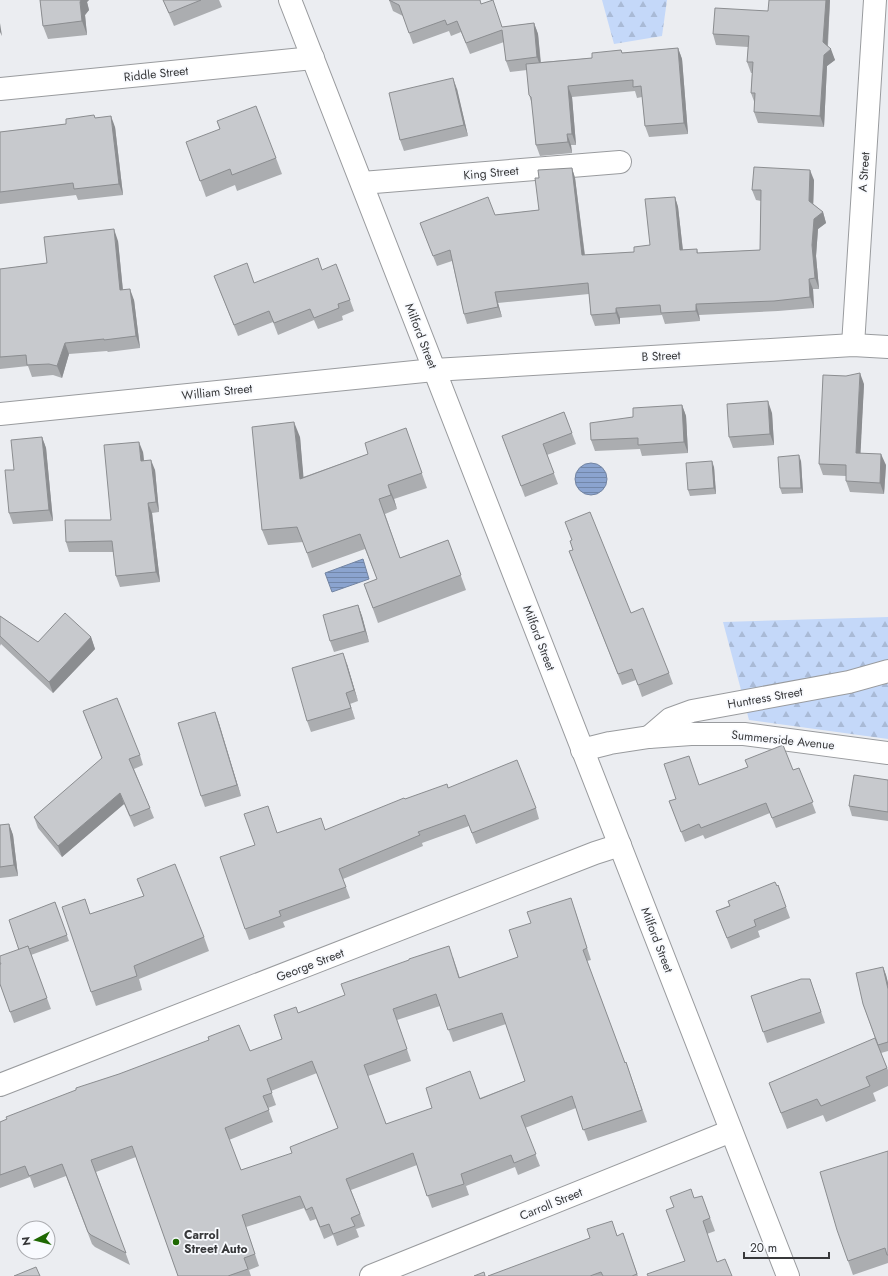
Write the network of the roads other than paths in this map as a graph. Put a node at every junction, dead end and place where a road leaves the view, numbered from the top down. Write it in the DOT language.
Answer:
graph roads {
  1 [pos="290,0"];
  2 [pos="875,0"];
  3 [pos="313,58"];
  4 [pos="0,89"];
  5 [pos="620,162"];
  6 [pos="362,183"];
  7 [pos="853,345"];
  8 [pos="888,347"];
  9 [pos="434,370"];
  10 [pos="0,414"];
  11 [pos="888,672"];
  12 [pos="649,737"];
  13 [pos="582,750"];
  14 [pos="888,753"];
  15 [pos="620,844"];
  16 [pos="0,1086"];
  17 [pos="731,1131"];
  18 [pos="371,1276"];
  19 [pos="788,1276"];
  1 -- 3 [label="street, Milford Street"];
  2 -- 7 [label="street, A Street"];
  3 -- 4 [label="street, Riddle Street"];
  3 -- 6 [label="street, Milford Street"];
  5 -- 6 [label="street, King Street"];
  6 -- 9 [label="street, Milford Street"];
  7 -- 8 [label="street, B Street"];
  7 -- 9 [label="street, B Street"];
  9 -- 10 [label="street, William Street"];
  9 -- 13 [label="street, Milford Street"];
  11 -- 12 [label="street, Huntress Street"];
  12 -- 13 [label="street, Summerside Avenue"];
  12 -- 14 [label="street, Summerside Avenue"];
  13 -- 15 [label="street, Milford Street"];
  15 -- 16 [label="street, George Street"];
  15 -- 17 [label="street, Milford Street"];
  17 -- 18 [label="street, Carroll Street"];
  17 -- 19 [label="street, Milford Street"];
}
